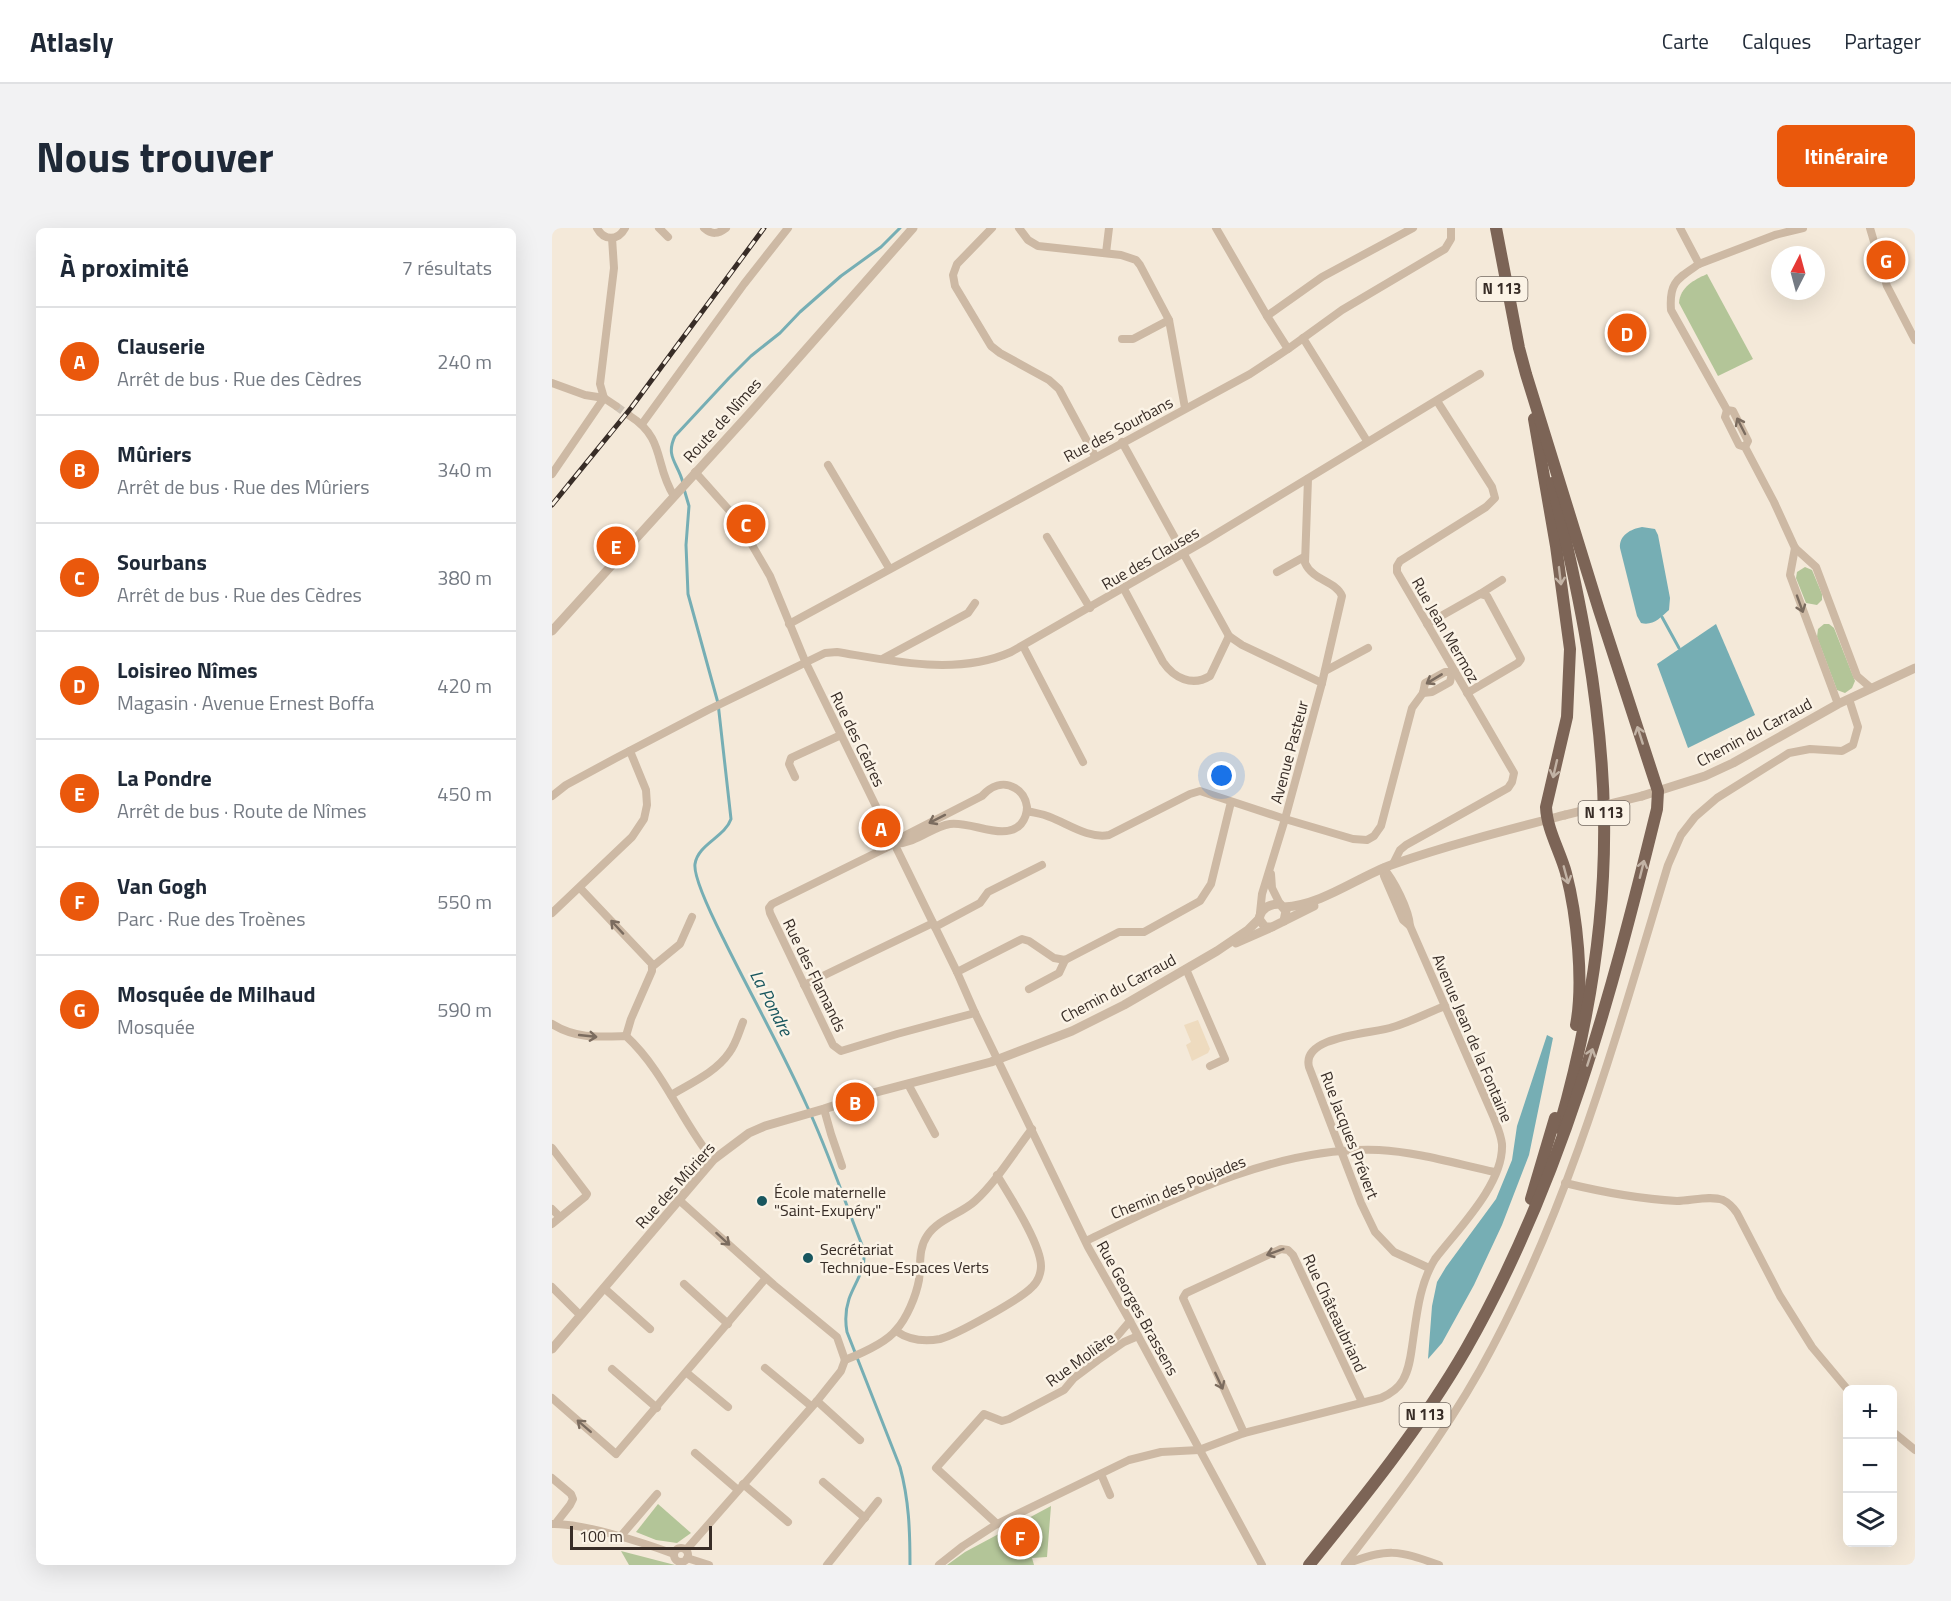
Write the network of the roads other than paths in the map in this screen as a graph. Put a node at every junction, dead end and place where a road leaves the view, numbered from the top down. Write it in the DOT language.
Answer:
graph roads {
  1 [pos="597,228"];
  2 [pos="626,228"];
  3 [pos="659,228"];
  4 [pos="704,228"];
  5 [pos="726,228"];
  6 [pos="788,228"];
  7 [pos="913,228"];
  8 [pos="992,228"];
  9 [pos="1020,228"];
  10 [pos="1109,228"];
  11 [pos="1216,228"];
  12 [pos="1413,228"];
  13 [pos="1451,228"];
  14 [pos="1489,228"];
  15 [pos="1496,228"];
  16 [pos="1680,228"];
  17 [pos="1803,228"];
  18 [pos="1870,228"];
  19 [pos="668,237"];
  20 [pos="612,238"];
  21 [pos="1106,253"];
  22 [pos="1699,264"];
  23 [pos="1267,316"];
  24 [pos="1169,320"];
  25 [pos="1122,339"];
  26 [pos="1303,339"];
  27 [pos="1915,340"];
  28 [pos="1519,348"];
  29 [pos="1288,349"];
  30 [pos="1480,374"];
  31 [pos="1526,374"];
  32 [pos="552,383"];
  33 [pos="603,398"];
  34 [pos="1437,400"];
  35 [pos="616,406"];
  36 [pos="1185,408"];
  37 [pos="630,416"];
  38 [pos="642,424"];
  39 [pos="1366,441"];
  40 [pos="1122,442"];
  41 [pos="1095,456"];
  42 [pos="828,465"];
  43 [pos="695,472"];
  44 [pos="552,474"];
  45 [pos="1308,479"];
  46 [pos="674,496"];
  47 [pos="1047,537"];
  48 [pos="1795,548"];
  49 [pos="1184,554"];
  50 [pos="1304,557"];
  51 [pos="889,568"];
  52 [pos="1277,572"];
  53 [pos="1502,580"];
  54 [pos="1124,589"];
  55 [pos="1480,594"];
  56 [pos="975,603"];
  57 [pos="1090,608"];
  58 [pos="789,624"];
  59 [pos="1427,624"];
  60 [pos="552,631"];
  61 [pos="1230,636"];
  62 [pos="1023,646"];
  63 [pos="1368,648"];
  64 [pos="884,658"];
  65 [pos="806,661"];
  66 [pos="1915,668"];
  67 [pos="1325,671"];
  68 [pos="1454,673"];
  69 [pos="1322,683"];
  70 [pos="1871,688"];
  71 [pos="1467,693"];
  72 [pos="1849,699"];
  73 [pos="1838,705"];
  74 [pos="841,735"];
  75 [pos="630,751"];
  76 [pos="1083,762"];
  77 [pos="795,777"];
  78 [pos="1658,791"];
  79 [pos="553,792"];
  80 [pos="1231,802"];
  81 [pos="1027,811"];
  82 [pos="1285,819"];
  83 [pos="1547,820"];
  84 [pos="894,844"];
  85 [pos="1272,864"];
  86 [pos="1393,864"];
  87 [pos="1042,865"];
  88 [pos="1383,868"];
  89 [pos="1360,879"];
  90 [pos="580,888"];
  91 [pos="1282,906"];
  92 [pos="552,913"];
  93 [pos="1259,916"];
  94 [pos="692,917"];
  95 [pos="1284,921"];
  96 [pos="934,925"];
  97 [pos="1272,927"];
  98 [pos="1217,951"];
  99 [pos="1065,960"];
  100 [pos="652,967"];
  101 [pos="1186,969"];
  102 [pos="957,972"];
  103 [pos="804,985"];
  104 [pos="1029,989"];
  105 [pos="1444,1006"];
  106 [pos="975,1014"];
  107 [pos="743,1022"];
  108 [pos="552,1024"];
  109 [pos="626,1036"];
  110 [pos="997,1060"];
  111 [pos="1210,1066"];
  112 [pos="908,1084"];
  113 [pos="671,1095"];
  114 [pos="823,1109"];
  115 [pos="1032,1129"];
  116 [pos="935,1134"];
  117 [pos="552,1148"];
  118 [pos="1342,1152"];
  119 [pos="713,1160"];
  120 [pos="842,1166"];
  121 [pos="1495,1172"];
  122 [pos="997,1174"];
  123 [pos="1565,1183"];
  124 [pos="680,1200"];
  125 [pos="552,1209"];
  126 [pos="560,1217"];
  127 [pos="552,1224"];
  128 [pos="1086,1241"];
  129 [pos="1516,1248"];
  130 [pos="1429,1269"];
  131 [pos="766,1278"];
  132 [pos="684,1284"];
  133 [pos="552,1287"];
  134 [pos="604,1288"];
  135 [pos="580,1315"];
  136 [pos="1130,1321"];
  137 [pos="728,1324"];
  138 [pos="650,1329"];
  139 [pos="896,1331"];
  140 [pos="1138,1336"];
  141 [pos="552,1349"];
  142 [pos="845,1360"];
  143 [pos="1098,1360"];
  144 [pos="765,1368"];
  145 [pos="612,1369"];
  146 [pos="687,1373"];
  147 [pos="1845,1385"];
  148 [pos="552,1398"];
  149 [pos="1362,1402"];
  150 [pos="814,1403"];
  151 [pos="728,1407"];
  152 [pos="657,1408"];
  153 [pos="1244,1433"];
  154 [pos="1897,1434"];
  155 [pos="860,1440"];
  156 [pos="1199,1450"];
  157 [pos="1915,1450"];
  158 [pos="695,1453"];
  159 [pos="1101,1474"];
  160 [pos="552,1478"];
  161 [pos="823,1482"];
  162 [pos="741,1487"];
  163 [pos="657,1494"];
  164 [pos="1110,1495"];
  165 [pos="878,1501"];
  166 [pos="865,1518"];
  167 [pos="788,1522"];
  168 [pos="554,1524"];
  169 [pos="997,1524"];
  170 [pos="620,1537"];
  171 [pos="686,1558"];
  172 [pos="709,1565"];
  173 [pos="827,1565"];
  174 [pos="939,1565"];
  175 [pos="1262,1565"];
  176 [pos="1309,1565"];
  177 [pos="1345,1565"];
  178 [pos="1439,1565"];
  1 -- 20 [label="street"];
  2 -- 20 [label="street"];
  3 -- 19 [label="street"];
  4 -- 5 [label="street"];
  6 -- 38 [label="street"];
  7 -- 43 [label="street, Route de Nîmes"];
  8 -- 41 [label="street"];
  9 -- 21 [label="street"];
  10 -- 21 [label="street"];
  11 -- 23 [label="street"];
  12 -- 23 [label="street"];
  13 -- 26 [label="street, Rue des Sourbans"];
  14 -- 28 [label="main road, N 113"];
  15 -- 28 [label="main road, N 113"];
  16 -- 22 [label="street"];
  17 -- 22 [label="street"];
  18 -- 27 [label="street"];
  20 -- 33 [label="street"];
  21 -- 24 [label="street"];
  22 -- 48 [label="street"];
  23 -- 29 [label="street"];
  24 -- 25 [label="street"];
  24 -- 36 [label="street"];
  26 -- 29 [label="street, Rue des Sourbans"];
  26 -- 39 [label="street"];
  28 -- 31 [label="main road, N 113"];
  29 -- 36 [label="street, Rue des Sourbans"];
  30 -- 34 [label="street, Rue des Clauses"];
  78 -- 31 [label="main road, one-way"];
  31 -- 83 [label="main road, one-way"];
  31 -- 129 [label="main road, N 113"];
  32 -- 33 [label="street"];
  33 -- 35 [label="street"];
  33 -- 44 [label="street"];
  34 -- 39 [label="street, Rue des Clauses"];
  34 -- 59 [label="street, Rue Jean Mermoz"];
  36 -- 40 [label="street, Rue des Sourbans"];
  37 -- 38 [label="street"];
  38 -- 46 [label="street"];
  39 -- 45 [label="street, Rue des Clauses"];
  40 -- 41 [label="street, Rue des Sourbans"];
  40 -- 49 [label="street, Avenue Pasteur"];
  41 -- 51 [label="street, Rue des Sourbans"];
  42 -- 51 [label="street"];
  43 -- 46 [label="street, Route de Nîmes"];
  43 -- 58 [label="street, Rue des Cèdres"];
  45 -- 49 [label="street, Rue des Clauses"];
  45 -- 50 [label="street"];
  46 -- 60 [label="street, Route de Nîmes"];
  47 -- 57 [label="street"];
  48 -- 70 [label="street"];
  48 -- 73 [label="street, one-way"];
  49 -- 54 [label="street, Rue des Clauses"];
  49 -- 61 [label="street, Avenue Pasteur"];
  50 -- 52 [label="street"];
  50 -- 67 [label="street"];
  51 -- 58 [label="street, Rue des Sourbans"];
  53 -- 55 [label="street"];
  54 -- 57 [label="street, Rue des Clauses"];
  54 -- 61 [label="street"];
  55 -- 59 [label="street"];
  55 -- 71 [label="street"];
  56 -- 64 [label="street"];
  57 -- 62 [label="street, Rue des Clauses"];
  58 -- 65 [label="street, Rue des Cèdres"];
  59 -- 68 [label="street, Rue Jean Mermoz"];
  61 -- 69 [label="street, Avenue Pasteur"];
  62 -- 64 [label="street, Rue des Clauses"];
  62 -- 76 [label="street"];
  63 -- 67 [label="street"];
  64 -- 65 [label="street, Rue des Clauses"];
  65 -- 74 [label="street, Rue des Cèdres"];
  65 -- 75 [label="street, Rue des Clauses"];
  66 -- 70 [label="street, Chemin du Carraud"];
  67 -- 69 [label="street"];
  68 -- 71 [label="street, Rue Jean Mermoz"];
  68 -- 82 [label="street"];
  69 -- 82 [label="street, Avenue Pasteur"];
  70 -- 72 [label="street, Chemin du Carraud"];
  71 -- 86 [label="street, Rue Jean Mermoz"];
  72 -- 73 [label="street, Chemin du Carraud"];
  72 -- 123 [label="street"];
  73 -- 78 [label="street, Chemin du Carraud"];
  74 -- 77 [label="street"];
  74 -- 84 [label="street, Rue des Cèdres"];
  75 -- 79 [label="street, Rue des Clauses"];
  75 -- 90 [label="street"];
  78 -- 83 [label="street, Chemin du Carraud, bridge"];
  129 -- 78 [label="main road, one-way"];
  80 -- 81 [label="street"];
  80 -- 82 [label="street"];
  80 -- 99 [label="street"];
  81 -- 84 [label="street"];
  81 -- 84 [label="street, one-way"];
  82 -- 85 [label="street, Avenue Pasteur"];
  83 -- 86 [label="street, Chemin du Carraud"];
  83 -- 129 [label="main road, one-way"];
  84 -- 96 [label="street, Rue des Cèdres"];
  84 -- 103 [label="street, Rue des Flamands"];
  85 -- 91 [label="street, Avenue Pasteur"];
  85 -- 93 [label="street, Avenue Pasteur"];
  86 -- 88 [label="street, Chemin du Carraud"];
  87 -- 96 [label="street"];
  88 -- 89 [label="street, Chemin du Carraud"];
  88 -- 105 [label="street, Avenue Jean de la Fontaine"];
  89 -- 91 [label="street, Chemin du Carraud"];
  89 -- 95 [label="street, Chemin du Carraud"];
  90 -- 92 [label="street"];
  100 -- 90 [label="street, one-way"];
  91 -- 93 [label="street, Chemin du Carraud"];
  91 -- 95 [label="street"];
  93 -- 97 [label="street"];
  93 -- 98 [label="street, Chemin du Carraud"];
  94 -- 100 [label="street"];
  95 -- 97 [label="street, Chemin du Carraud"];
  96 -- 102 [label="street, Rue des Cèdres"];
  96 -- 103 [label="street"];
  97 -- 98 [label="street, Chemin du Carraud"];
  98 -- 101 [label="street, Chemin du Carraud"];
  99 -- 102 [label="street"];
  99 -- 104 [label="street"];
  100 -- 109 [label="street"];
  101 -- 110 [label="street, Chemin du Carraud"];
  101 -- 111 [label="street"];
  102 -- 106 [label="street, Rue des Cèdres"];
  103 -- 106 [label="street, Rue des Flamands"];
  105 -- 118 [label="street, Rue Jacques Prévert"];
  105 -- 121 [label="street, Avenue Jean de la Fontaine"];
  106 -- 110 [label="street, Rue des Cèdres"];
  107 -- 113 [label="street"];
  108 -- 109 [label="street, one-way"];
  109 -- 113 [label="street"];
  110 -- 112 [label="street, Rue des Mûriers"];
  110 -- 115 [label="street, Rue Georges Brassens"];
  112 -- 114 [label="street, Rue des Mûriers"];
  112 -- 116 [label="street"];
  113 -- 119 [label="street"];
  114 -- 119 [label="street, Rue des Mûriers"];
  114 -- 120 [label="street"];
  115 -- 122 [label="street"];
  115 -- 128 [label="street, Rue Georges Brassens"];
  117 -- 126 [label="street"];
  118 -- 121 [label="street, Chemin des Poujades"];
  118 -- 128 [label="street, Chemin des Poujades"];
  118 -- 130 [label="street, Rue Jacques Prévert"];
  119 -- 124 [label="street, Rue des Mûriers"];
  121 -- 130 [label="street, Avenue Jean de la Fontaine"];
  122 -- 139 [label="street"];
  122 -- 139 [label="street"];
  123 -- 147 [label="street"];
  123 -- 177 [label="street"];
  124 -- 131 [label="street, one-way"];
  124 -- 134 [label="street, Rue des Mûriers"];
  125 -- 126 [label="street"];
  126 -- 127 [label="street"];
  128 -- 136 [label="street, Rue Georges Brassens"];
  129 -- 176 [label="main road, N 113"];
  130 -- 149 [label="street, Avenue Jean de la Fontaine"];
  131 -- 137 [label="street"];
  131 -- 142 [label="street"];
  132 -- 137 [label="street"];
  133 -- 135 [label="street"];
  134 -- 135 [label="street, Rue des Mûriers"];
  134 -- 138 [label="street"];
  135 -- 141 [label="street, Rue des Mûriers"];
  136 -- 140 [label="street, Rue Georges Brassens"];
  136 -- 143 [label="street"];
  137 -- 146 [label="street"];
  139 -- 142 [label="street"];
  140 -- 143 [label="street, Rue Molière"];
  140 -- 156 [label="street, Rue Georges Brassens"];
  142 -- 150 [label="street"];
  143 -- 169 [label="street, Rue Molière"];
  144 -- 150 [label="street"];
  145 -- 152 [label="street"];
  146 -- 151 [label="street"];
  146 -- 152 [label="street"];
  152 -- 148 [label="street, one-way"];
  149 -- 153 [label="street, Avenue Jean de la Fontaine"];
  149 -- 153 [label="street, Rue Châteaubriand, one-way"];
  150 -- 155 [label="street"];
  150 -- 162 [label="street"];
  153 -- 156 [label="street, Avenue Jean de la Fontaine"];
  154 -- 157 [label="street"];
  156 -- 159 [label="street, Avenue Jean de la Fontaine"];
  156 -- 175 [label="street, Rue Georges Brassens"];
  158 -- 162 [label="street"];
  159 -- 164 [label="street"];
  159 -- 169 [label="street, Avenue Jean de la Fontaine"];
  160 -- 168 [label="street"];
  161 -- 166 [label="street"];
  162 -- 167 [label="street"];
  162 -- 171 [label="street"];
  163 -- 170 [label="street"];
  165 -- 166 [label="street"];
  166 -- 173 [label="street"];
  168 -- 170 [label="street"];
  169 -- 174 [label="street, Avenue Jean de la Fontaine"];
  170 -- 171 [label="street"];
  171 -- 172 [label="street"];
  177 -- 178 [label="street"];
}
